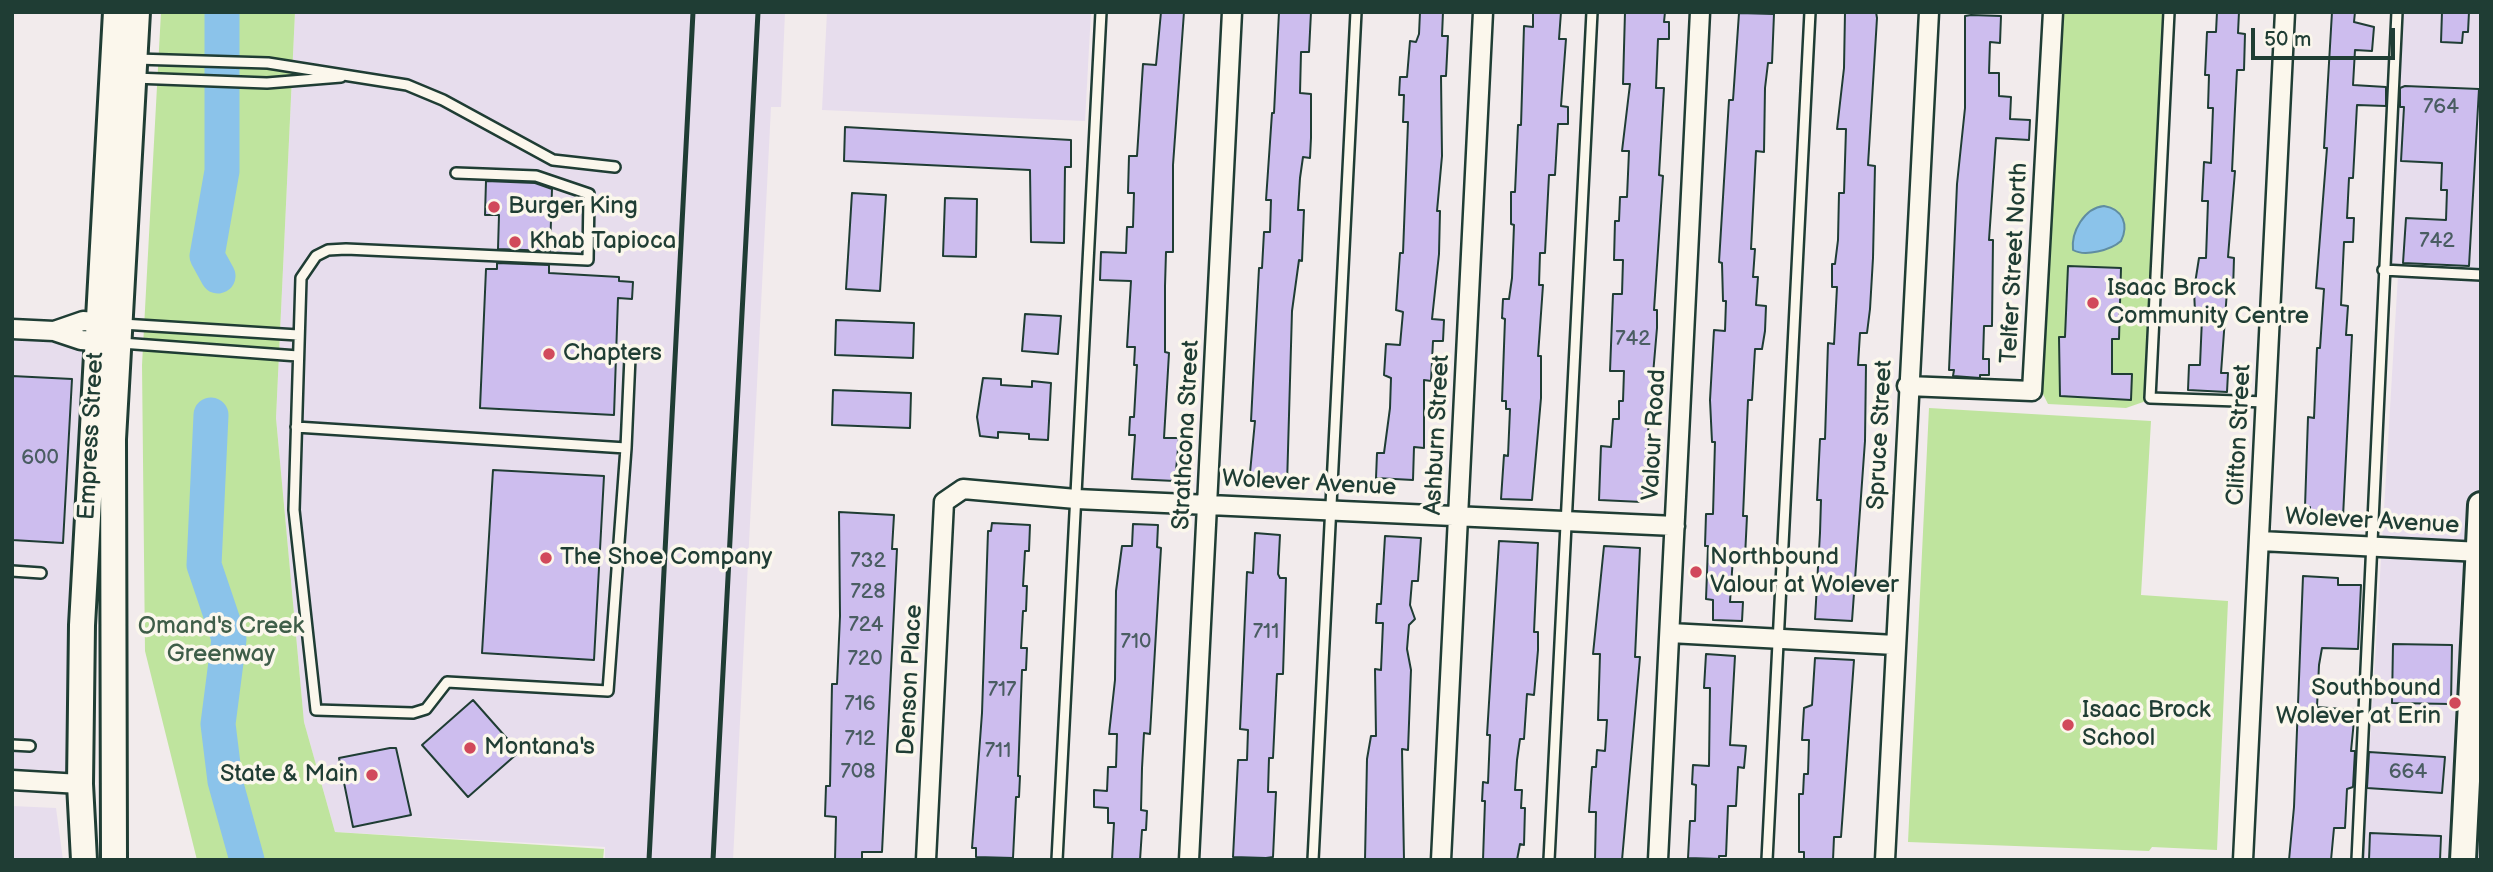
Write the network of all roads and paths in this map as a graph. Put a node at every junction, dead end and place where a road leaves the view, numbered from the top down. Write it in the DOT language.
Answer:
graph roads {
  1 [pos="116,12"];
  2 [pos="137,12"];
  3 [pos="1101,12"];
  4 [pos="1232,12"];
  5 [pos="1356,12"];
  6 [pos="1483,12"];
  7 [pos="1592,12"];
  8 [pos="1700,12"];
  9 [pos="1810,12"];
  10 [pos="1928,12"];
  11 [pos="2053,12"];
  12 [pos="2169,12"];
  13 [pos="2285,12"];
  14 [pos="2397,12"];
  15 [pos="123,68"];
  16 [pos="356,76"];
  17 [pos="615,167"];
  18 [pos="456,173"];
  19 [pos="2383,270"];
  20 [pos="2481,275"];
  21 [pos="12,329"];
  22 [pos="108,332"];
  23 [pos="298,335"];
  24 [pos="298,356"];
  25 [pos="630,357"];
  26 [pos="1907,386"];
  27 [pos="2266,402"];
  28 [pos="296,427"];
  29 [pos="626,448"];
  30 [pos="1076,499"];
  31 [pos="944,502"];
  32 [pos="1209,504"];
  33 [pos="2481,505"];
  34 [pos="1330,511"];
  35 [pos="1459,516"];
  36 [pos="1566,520"];
  37 [pos="1675,526"];
  38 [pos="2260,541"];
  39 [pos="2372,547"];
  40 [pos="2480,552"];
  41 [pos="12,571"];
  42 [pos="41,573"];
  43 [pos="1670,633"];
  44 [pos="1778,639"];
  45 [pos="1895,645"];
  46 [pos="2477,674"];
  47 [pos="12,745"];
  48 [pos="30,746"];
  49 [pos="12,780"];
  50 [pos="80,784"];
  51 [pos="114,855"];
  52 [pos="2466,855"];
  53 [pos="84,860"];
  54 [pos="926,860"];
  55 [pos="1057,860"];
  56 [pos="1189,860"];
  57 [pos="1313,860"];
  58 [pos="1441,860"];
  59 [pos="1549,860"];
  60 [pos="1658,860"];
  61 [pos="1767,860"];
  62 [pos="1885,860"];
  63 [pos="2243,860"];
  64 [pos="2357,860"];
  1 -- 15 [label="main road, Empress Street"];
  2 -- 15 [label="main road, Empress Street"];
  3 -- 30 [label="lane"];
  4 -- 32 [label="street, Strathcona Street"];
  5 -- 34 [label="lane"];
  6 -- 35 [label="street, Ashburn Street"];
  7 -- 36 [label="lane"];
  8 -- 37 [label="street, Valour Road"];
  9 -- 44 [label="lane"];
  10 -- 26 [label="street, Spruce Street"];
  11 -- 26 [label="street, Telfer Street North"];
  12 -- 27 [label="lane"];
  13 -- 27 [label="street, Clifton Street"];
  14 -- 19 [label="lane"];
  15 -- 16 [label="lane"];
  15 -- 16 [label="lane"];
  15 -- 22 [label="main road, Empress Street"];
  16 -- 17 [label="lane"];
  18 -- 23 [label="lane"];
  19 -- 20 [label="lane"];
  19 -- 39 [label="lane"];
  21 -- 22 [label="street"];
  22 -- 23 [label="lane"];
  22 -- 24 [label="lane"];
  22 -- 50 [label="main road, Empress Street"];
  22 -- 51 [label="main road, Empress Street"];
  23 -- 24 [label="lane"];
  24 -- 28 [label="lane"];
  25 -- 29 [label="lane"];
  26 -- 45 [label="street, Spruce Street"];
  27 -- 38 [label="street, Clifton Street"];
  28 -- 29 [label="lane"];
  28 -- 29 [label="lane"];
  30 -- 31 [label="street, Wolever Avenue"];
  30 -- 32 [label="street, Wolever Avenue"];
  30 -- 55 [label="lane"];
  31 -- 54 [label="street, Denson Place"];
  32 -- 34 [label="street, Wolever Avenue"];
  32 -- 56 [label="street, Strathcona Street"];
  33 -- 40 [label="main road"];
  34 -- 35 [label="street, Wolever Avenue"];
  34 -- 57 [label="lane"];
  35 -- 36 [label="street, Wolever Avenue"];
  35 -- 58 [label="street, Ashburn Street"];
  36 -- 37 [label="street, Wolever Avenue"];
  36 -- 59 [label="lane"];
  37 -- 43 [label="street, Valour Road"];
  38 -- 39 [label="street, Wolever Avenue"];
  38 -- 63 [label="street, Clifton Street"];
  39 -- 40 [label="street, Wolever Avenue"];
  39 -- 64 [label="lane"];
  40 -- 46 [label="main road"];
  41 -- 42 [label="lane"];
  43 -- 44 [label="street"];
  43 -- 60 [label="street, Valour Road"];
  44 -- 45 [label="street"];
  44 -- 61 [label="lane"];
  45 -- 62 [label="street, Spruce Street"];
  46 -- 52 [label="main road"];
  47 -- 48 [label="lane"];
  49 -- 50 [label="street"];
  50 -- 51 [label="main road"];
  50 -- 53 [label="main road, Empress Street"];
}
